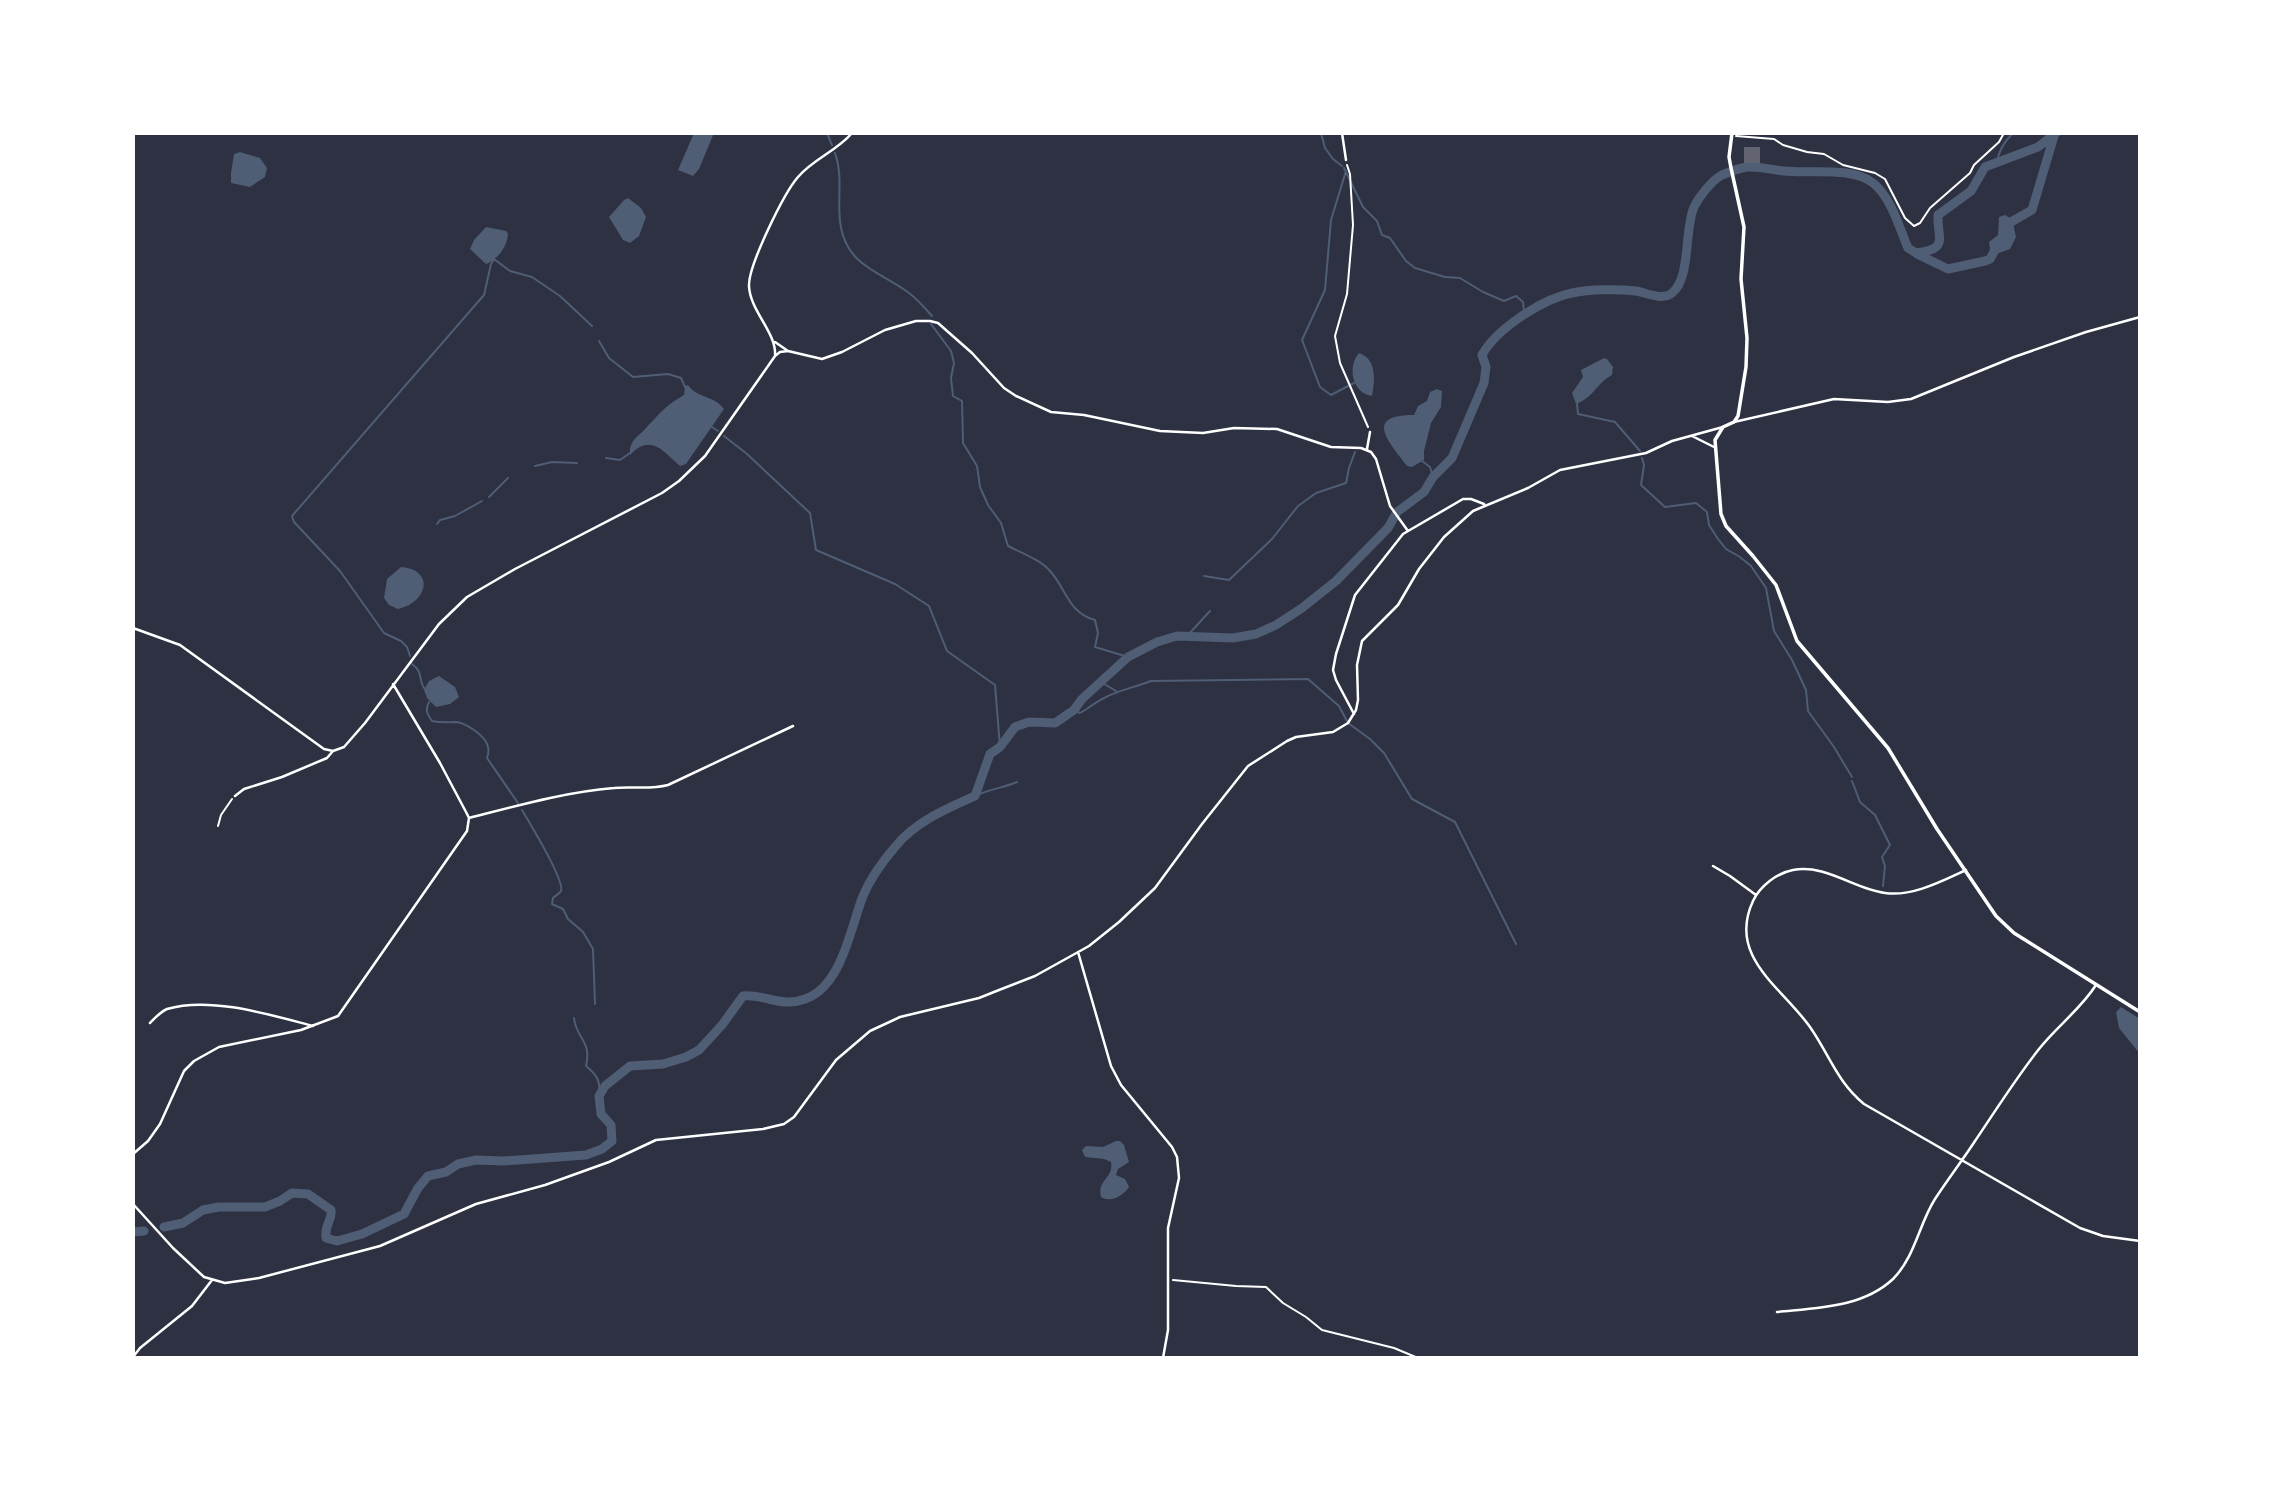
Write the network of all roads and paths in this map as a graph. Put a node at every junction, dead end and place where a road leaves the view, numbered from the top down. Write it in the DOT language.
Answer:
graph roads {
  1 [pos="852,133"];
  2 [pos="1342,133"];
  3 [pos="2004,133"];
  4 [pos="1732,134"];
  5 [pos="1346,160"];
  6 [pos="2140,317"];
  7 [pos="773,341"];
  8 [pos="788,351"];
  9 [pos="775,356"];
  10 [pos="1734,422"];
  11 [pos="1723,427"];
  12 [pos="1370,432"];
  13 [pos="1692,436"];
  14 [pos="1714,447"];
  15 [pos="1367,449"];
  16 [pos="1485,505"];
  17 [pos="1408,531"];
  18 [pos="133,628"];
  19 [pos="393,684"];
  20 [pos="1354,714"];
  21 [pos="793,726"];
  22 [pos="333,751"];
  23 [pos="235,796"];
  24 [pos="469,818"];
  25 [pos="218,826"];
  26 [pos="1713,866"];
  27 [pos="1966,870"];
  28 [pos="1756,895"];
  29 [pos="1078,952"];
  30 [pos="2096,985"];
  31 [pos="2140,1012"];
  32 [pos="150,1023"];
  33 [pos="313,1026"];
  34 [pos="133,1154"];
  35 [pos="1962,1161"];
  36 [pos="133,1204"];
  37 [pos="2140,1241"];
  38 [pos="212,1280"];
  39 [pos="1168,1280"];
  40 [pos="1777,1312"];
  41 [pos="133,1357"];
  42 [pos="1163,1358"];
  43 [pos="1418,1358"];
  1 -- 7 [label="street"];
  2 -- 5 [label="street"];
  3 -- 4 [label="path"];
  4 -- 10 [label="street"];
  5 -- 12 [label="path"];
  6 -- 10 [label="street"];
  7 -- 8 [label="street"];
  7 -- 9 [label="street"];
  8 -- 9 [label="street"];
  8 -- 15 [label="street"];
  9 -- 19 [label="street"];
  10 -- 11 [label="street"];
  11 -- 13 [label="street"];
  11 -- 14 [label="street"];
  12 -- 15 [label="street"];
  13 -- 14 [label="street"];
  13 -- 16 [label="street"];
  14 -- 27 [label="street"];
  15 -- 17 [label="street"];
  16 -- 17 [label="street"];
  16 -- 20 [label="street"];
  17 -- 20 [label="street"];
  18 -- 22 [label="street"];
  19 -- 22 [label="street"];
  19 -- 24 [label="street"];
  20 -- 29 [label="street"];
  21 -- 24 [label="street"];
  22 -- 23 [label="street"];
  23 -- 25 [label="path"];
  24 -- 33 [label="street"];
  26 -- 28 [label="street"];
  27 -- 28 [label="street"];
  27 -- 30 [label="street"];
  28 -- 35 [label="street"];
  29 -- 38 [label="street"];
  29 -- 39 [label="street"];
  30 -- 31 [label="street"];
  30 -- 35 [label="street"];
  32 -- 33 [label="street"];
  33 -- 34 [label="street"];
  35 -- 37 [label="street"];
  35 -- 40 [label="street"];
  36 -- 38 [label="street"];
  38 -- 41 [label="street"];
  39 -- 42 [label="street"];
  39 -- 43 [label="path"];
}
